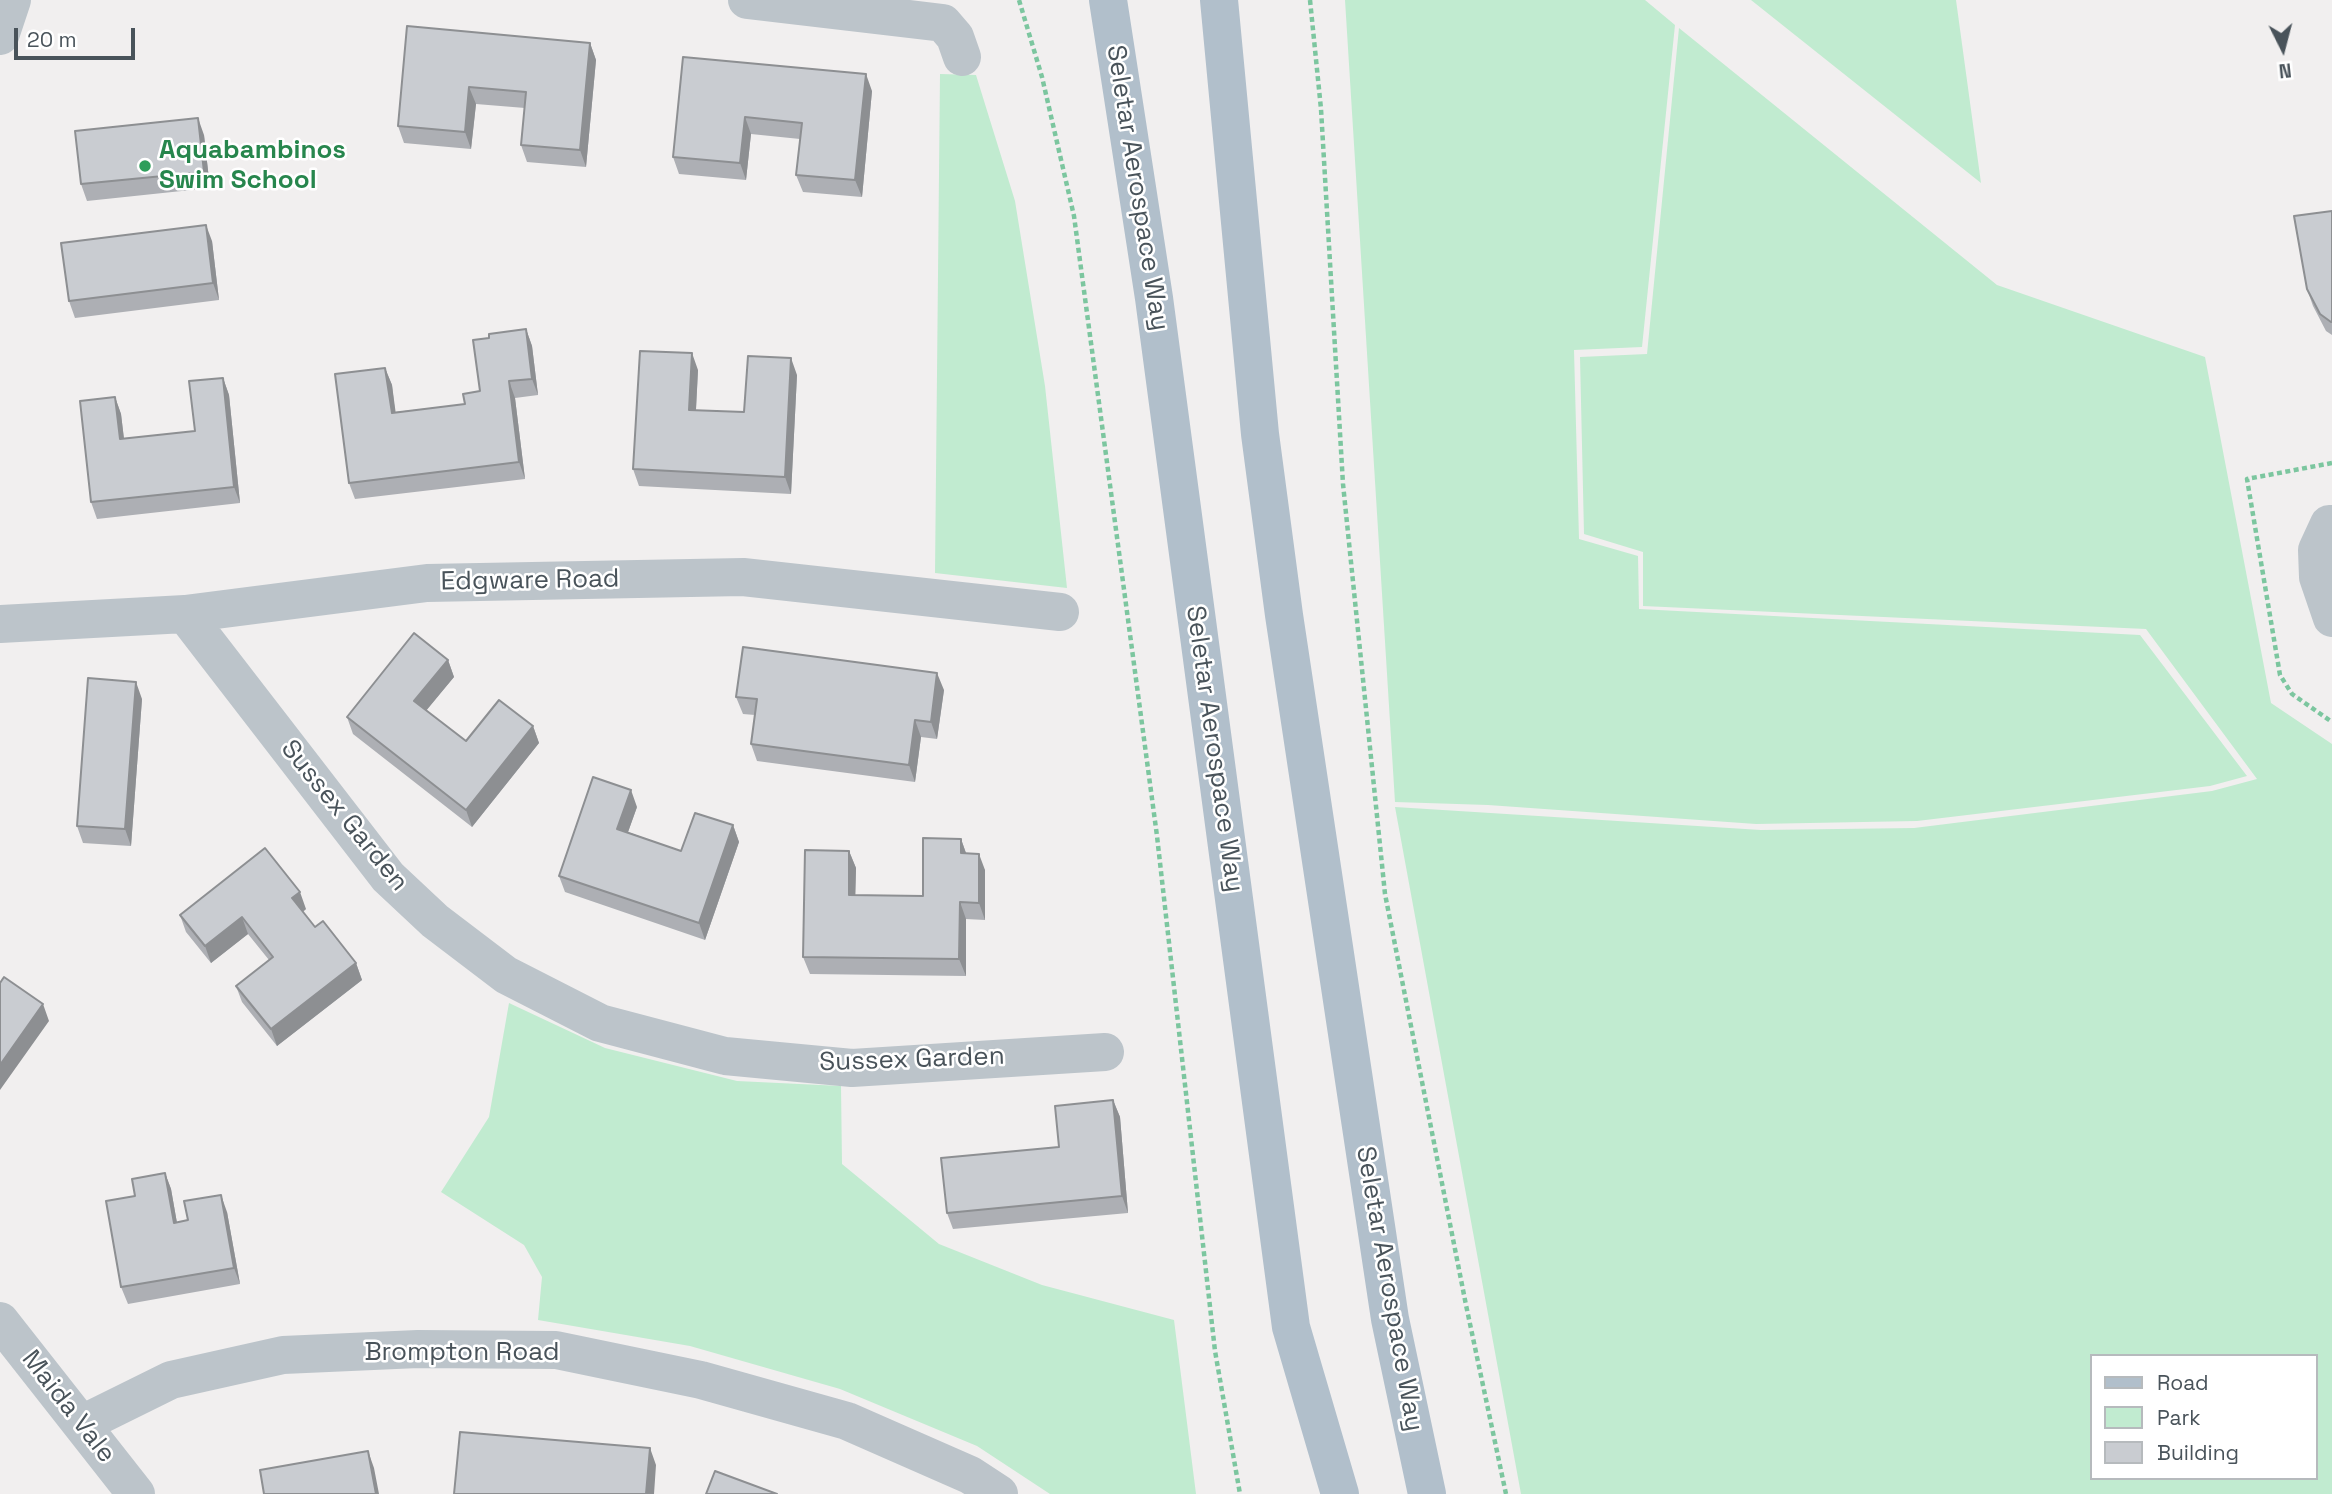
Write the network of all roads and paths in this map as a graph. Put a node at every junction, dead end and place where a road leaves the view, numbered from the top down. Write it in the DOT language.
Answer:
graph roads {
  1 [pos="12,0"];
  2 [pos="747,0"];
  3 [pos="1019,0"];
  4 [pos="1108,0"];
  5 [pos="1219,0"];
  6 [pos="1310,0"];
  7 [pos="0,36"];
  8 [pos="962,57"];
  9 [pos="2332,524"];
  10 [pos="1060,612"];
  11 [pos="185,614"];
  12 [pos="2332,618"];
  13 [pos="0,624"];
  14 [pos="1105,1052"];
  15 [pos="0,1321"];
  16 [pos="82,1424"];
  17 [pos="136,1494"];
  18 [pos="999,1494"];
  19 [pos="1240,1494"];
  20 [pos="1340,1494"];
  21 [pos="1427,1494"];
  22 [pos="1506,1494"];
  1 -- 7 [label="street"];
  2 -- 8 [label="street"];
  3 -- 19 [label="path"];
  4 -- 20 [label="main road, Seletar Aerospace Way"];
  5 -- 21 [label="main road, Seletar Aerospace Way"];
  6 -- 22 [label="path"];
  9 -- 12 [label="street"];
  10 -- 11 [label="street, Edgware Road"];
  11 -- 13 [label="street, Edgware Road"];
  11 -- 14 [label="street, Sussex Garden"];
  15 -- 16 [label="street, Maida Vale"];
  16 -- 17 [label="street, Maida Vale"];
  16 -- 18 [label="street, Brompton Road"];
}
